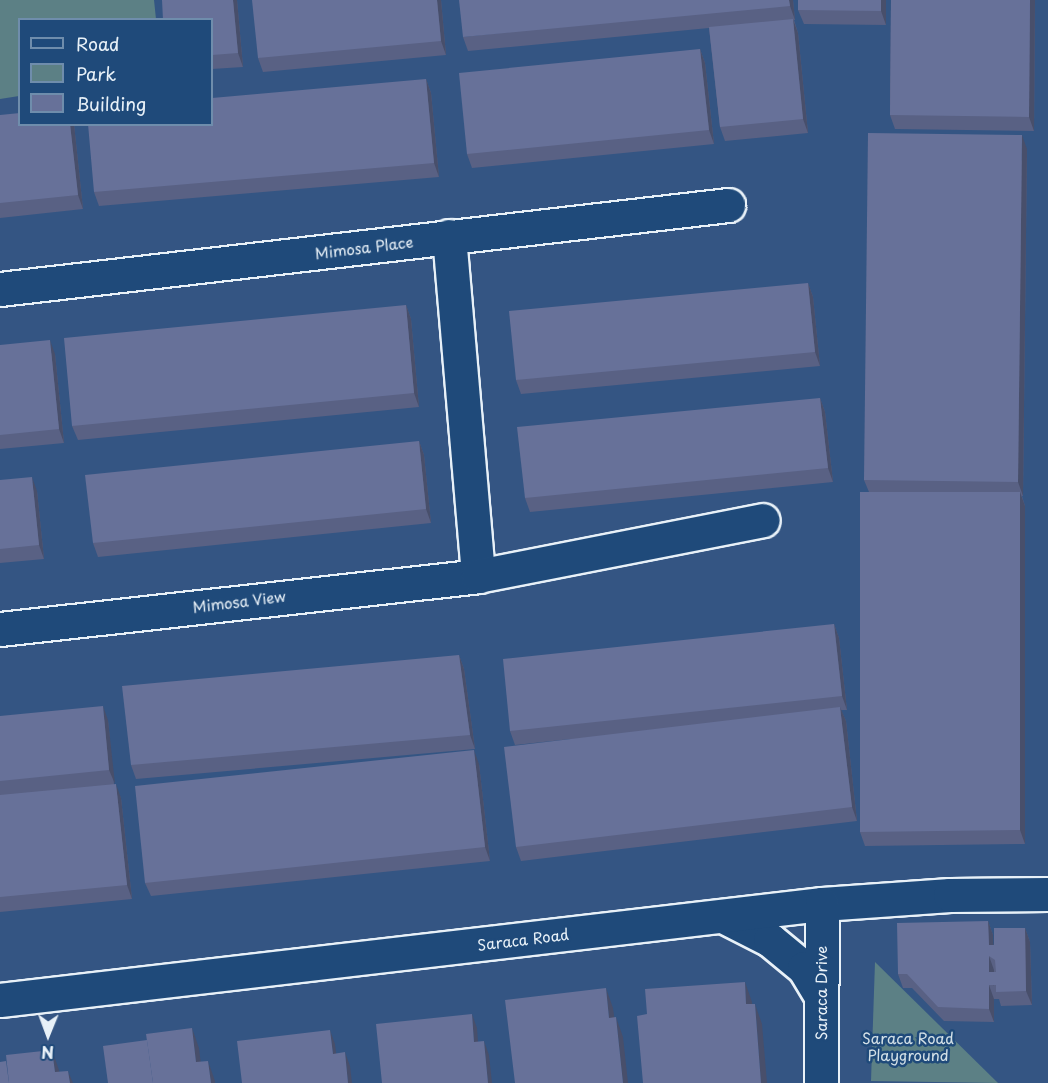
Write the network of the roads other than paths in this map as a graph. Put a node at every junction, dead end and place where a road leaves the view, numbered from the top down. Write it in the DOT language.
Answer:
graph roads {
  1 [pos="728,205"];
  2 [pos="449,236"];
  3 [pos="0,289"];
  4 [pos="763,520"];
  5 [pos="478,576"];
  6 [pos="0,629"];
  7 [pos="1048,894"];
  8 [pos="822,904"];
  9 [pos="723,916"];
  10 [pos="820,995"];
  11 [pos="0,1000"];
  12 [pos="820,1083"];
  1 -- 2 [label="street, Mimosa Place"];
  2 -- 3 [label="street, Mimosa Place"];
  2 -- 5 [label="street"];
  4 -- 5 [label="street, Mimosa View"];
  5 -- 6 [label="street, Mimosa View"];
  7 -- 8 [label="street, Saraca Road"];
  8 -- 9 [label="street, Saraca Road"];
  8 -- 10 [label="street, Saraca Drive"];
  9 -- 10 [label="street"];
  9 -- 11 [label="street, Saraca Road"];
  10 -- 12 [label="street, Saraca Drive"];
}
